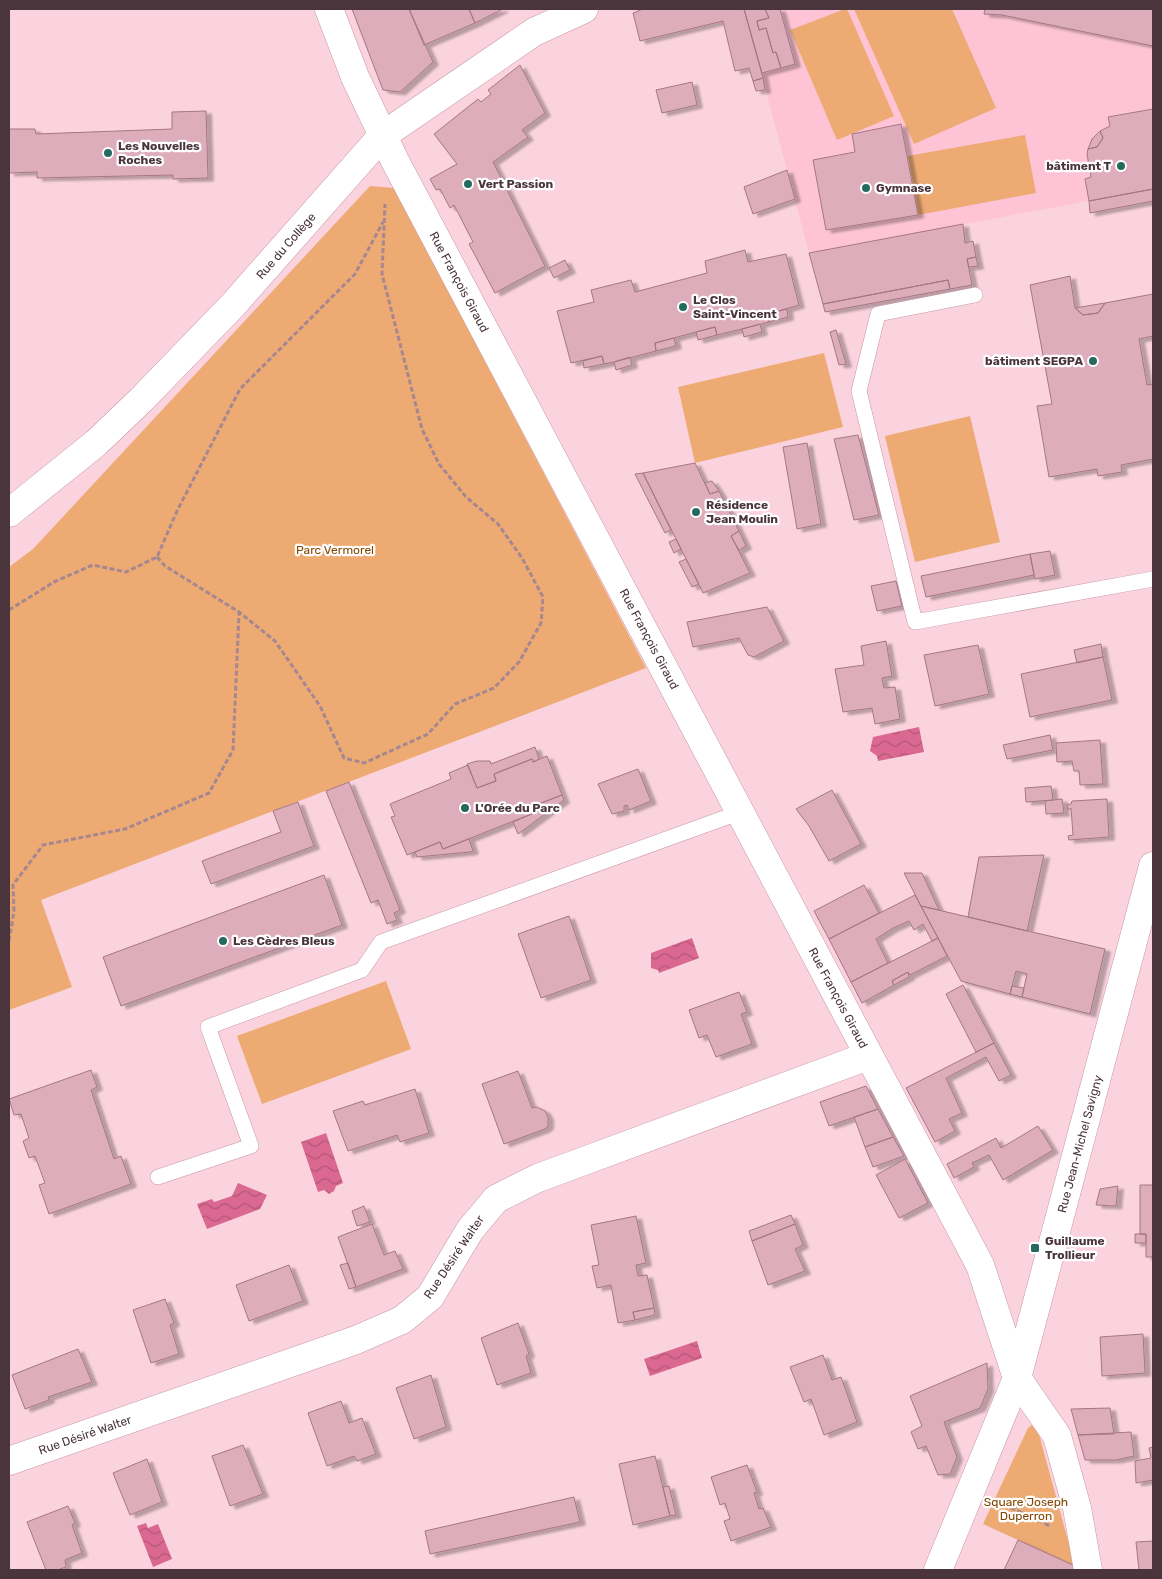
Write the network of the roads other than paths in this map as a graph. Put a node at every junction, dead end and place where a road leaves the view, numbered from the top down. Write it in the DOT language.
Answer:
graph roads {
  1 [pos="329,9"];
  2 [pos="584,9"];
  3 [pos="382,136"];
  4 [pos="975,295"];
  5 [pos="9,513"];
  6 [pos="1153,578"];
  7 [pos="740,812"];
  8 [pos="1152,876"];
  9 [pos="868,1056"];
  10 [pos="158,1177"];
  11 [pos="980,1265"];
  12 [pos="1034,1315"];
  13 [pos="1017,1378"];
  14 [pos="9,1461"];
  15 [pos="938,1570"];
  16 [pos="1088,1570"];
  1 -- 3 [label="street, Rue François Giraud"];
  2 -- 3 [label="street, Rue du Collège"];
  3 -- 5 [label="street, Rue du Collège"];
  3 -- 7 [label="street, Rue François Giraud"];
  4 -- 6 [label="lane"];
  7 -- 9 [label="street, Rue François Giraud"];
  7 -- 10 [label="lane"];
  8 -- 12 [label="street, Rue Jean-Michel Savigny"];
  9 -- 11 [label="street, Rue François Giraud"];
  9 -- 14 [label="street, Rue Désiré Walter"];
  11 -- 12 [label="street, Rue François Giraud"];
  11 -- 13 [label="street, Rue François Giraud"];
  12 -- 13 [label="street, Rue Jean-Michel Savigny"];
  13 -- 15 [label="street, Rue Jean-Michel Savigny"];
  13 -- 16 [label="street, Rue François Giraud"];
}
